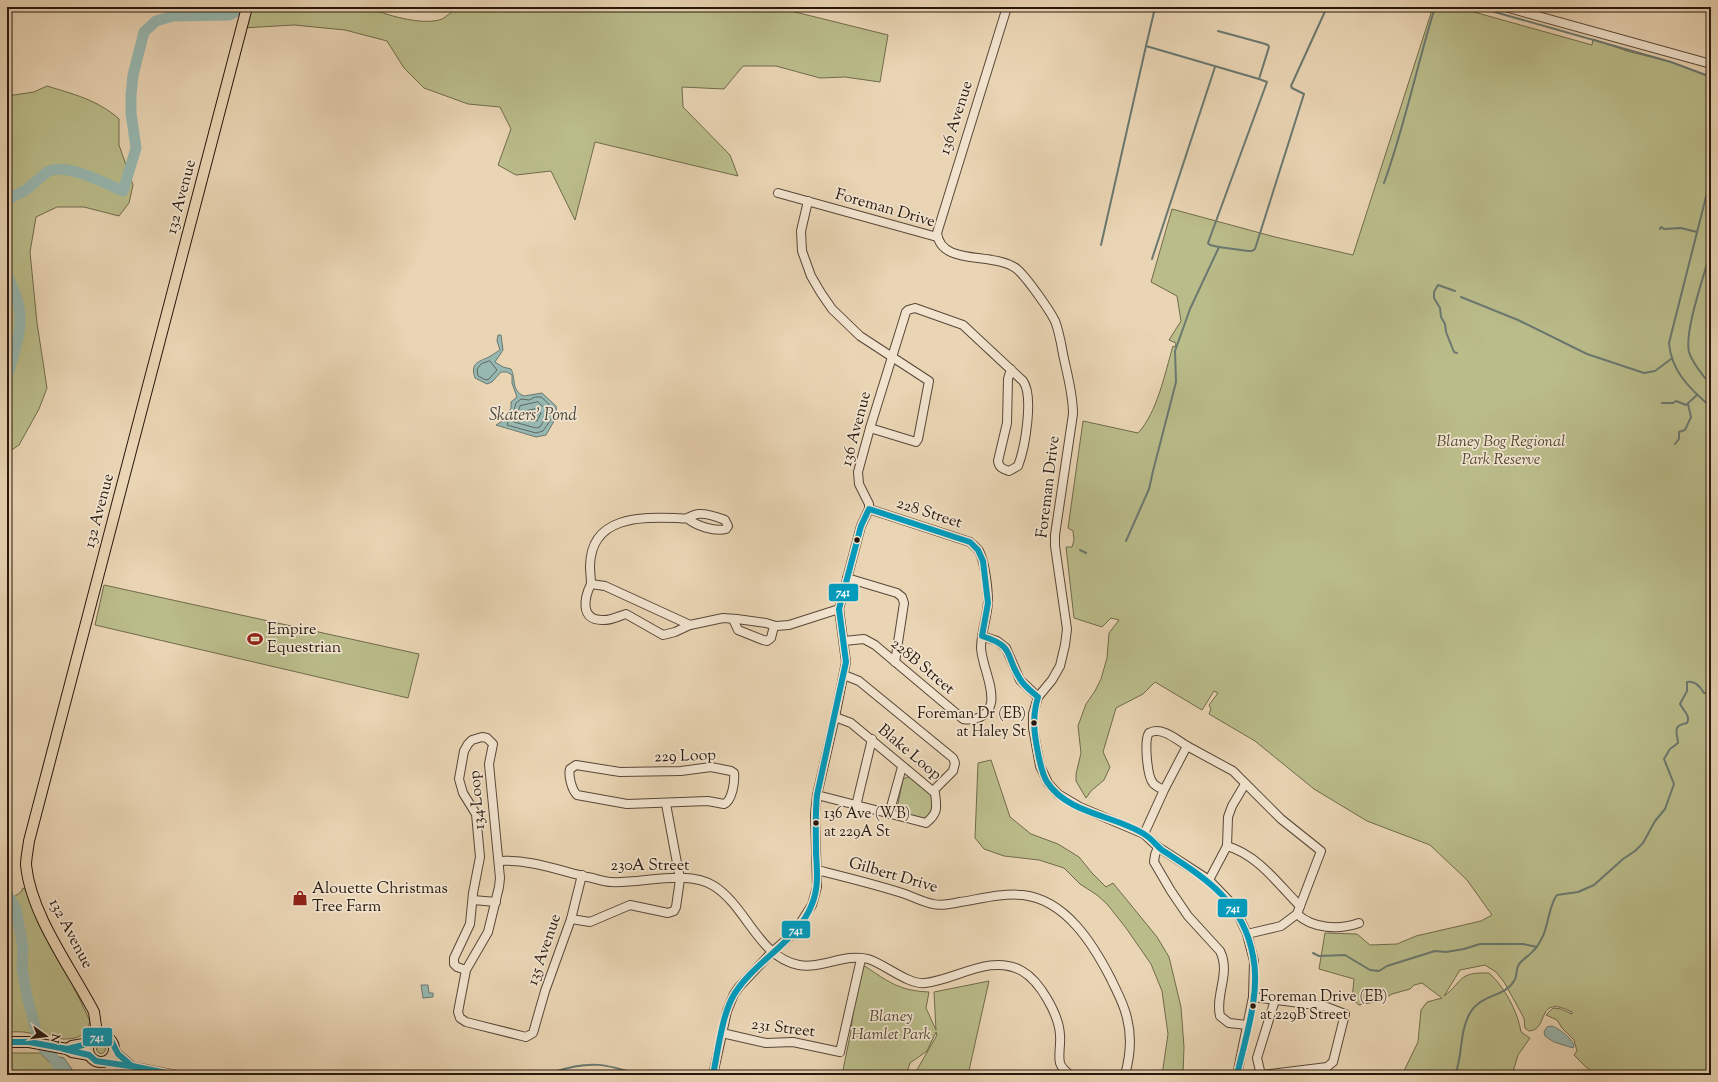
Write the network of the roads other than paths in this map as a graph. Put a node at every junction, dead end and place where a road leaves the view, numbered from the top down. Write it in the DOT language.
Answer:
graph roads {
  1 [pos="247,7"];
  2 [pos="1007,7"];
  3 [pos="1505,7"];
  4 [pos="1711,64"];
  5 [pos="778,193"];
  6 [pos="808,201"];
  7 [pos="937,237"];
  8 [pos="893,356"];
  9 [pos="1011,369"];
  10 [pos="870,428"];
  11 [pos="869,509"];
  12 [pos="687,518"];
  13 [pos="847,578"];
  14 [pos="591,584"];
  15 [pos="839,609"];
  16 [pos="733,619"];
  17 [pos="690,625"];
  18 [pos="774,626"];
  19 [pos="982,636"];
  20 [pos="844,641"];
  21 [pos="895,662"];
  22 [pos="844,675"];
  23 [pos="1038,697"];
  24 [pos="836,717"];
  25 [pos="872,739"];
  26 [pos="1187,746"];
  27 [pos="902,767"];
  28 [pos="1244,784"];
  29 [pos="1164,790"];
  30 [pos="933,791"];
  31 [pos="817,795"];
  32 [pos="666,804"];
  33 [pos="856,806"];
  34 [pos="889,814"];
  35 [pos="1144,834"];
  36 [pos="1227,846"];
  37 [pos="1158,847"];
  38 [pos="499,860"];
  39 [pos="817,870"];
  40 [pos="582,875"];
  41 [pos="680,879"];
  42 [pos="1209,880"];
  43 [pos="473,900"];
  44 [pos="496,902"];
  45 [pos="1299,910"];
  46 [pos="571,919"];
  47 [pos="1359,923"];
  48 [pos="1247,934"];
  49 [pos="772,952"];
  50 [pos="861,959"];
  51 [pos="466,970"];
  52 [pos="1254,997"];
  53 [pos="1275,1000"];
  54 [pos="94,1012"];
  55 [pos="460,1018"];
  56 [pos="1248,1025"];
  57 [pos="722,1033"];
  58 [pos="108,1038"];
  59 [pos="92,1041"];
  60 [pos="7,1042"];
  61 [pos="114,1048"];
  62 [pos="64,1049"];
  63 [pos="89,1055"];
  64 [pos="104,1061"];
  65 [pos="132,1066"];
  66 [pos="176,1075"];
  67 [pos="713,1075"];
  68 [pos="1071,1075"];
  69 [pos="1125,1075"];
  70 [pos="1237,1075"];
  71 [pos="1261,1075"];
  1 -- 54 [label="main road, 132 Avenue"];
  2 -- 7 [label="street, 136 Avenue"];
  3 -- 4 [label="street"];
  5 -- 6 [label="street, Foreman Drive"];
  6 -- 7 [label="street, Foreman Drive"];
  6 -- 8 [label="street"];
  7 -- 23 [label="street, Foreman Drive"];
  8 -- 9 [label="street, 136 Avenue"];
  8 -- 10 [label="street, 136 Avenue"];
  8 -- 10 [label="street"];
  9 -- 9 [label="street"];
  10 -- 11 [label="street, 136 Avenue"];
  11 -- 13 [label="street"];
  11 -- 19 [label="street, 228 Street"];
  12 -- 12 [label="street"];
  12 -- 14 [label="street"];
  13 -- 15 [label="street"];
  13 -- 21 [label="street"];
  14 -- 17 [label="street"];
  14 -- 17 [label="street"];
  15 -- 18 [label="street"];
  15 -- 20 [label="street"];
  16 -- 17 [label="street"];
  16 -- 18 [label="street"];
  16 -- 18 [label="street"];
  19 -- 21 [label="street, 228B Street"];
  19 -- 23 [label="street"];
  20 -- 21 [label="street, 228B Street"];
  20 -- 22 [label="street"];
  22 -- 24 [label="street"];
  22 -- 30 [label="street"];
  23 -- 35 [label="street, Foreman Drive"];
  24 -- 25 [label="street, Blake Loop"];
  24 -- 31 [label="street"];
  25 -- 27 [label="street, Blake Loop"];
  25 -- 33 [label="street"];
  26 -- 28 [label="street"];
  26 -- 29 [label="street"];
  26 -- 29 [label="street"];
  27 -- 30 [label="street, Blake Loop"];
  27 -- 34 [label="street"];
  28 -- 36 [label="street"];
  28 -- 45 [label="street"];
  29 -- 35 [label="street"];
  30 -- 34 [label="street, Blake Loop"];
  31 -- 33 [label="street"];
  31 -- 39 [label="street"];
  32 -- 32 [label="street, 229 Loop"];
  32 -- 41 [label="street"];
  33 -- 34 [label="street"];
  35 -- 37 [label="street, Foreman Drive"];
  36 -- 42 [label="street"];
  36 -- 45 [label="street"];
  37 -- 42 [label="street, Foreman Drive"];
  37 -- 56 [label="street"];
  38 -- 40 [label="street, 230A Street"];
  38 -- 43 [label="street, 134 Loop"];
  38 -- 44 [label="street, 134 Loop"];
  39 -- 49 [label="street"];
  39 -- 69 [label="street, Gilbert Drive"];
  40 -- 41 [label="street, 230A Street"];
  40 -- 46 [label="street, 135 Avenue"];
  41 -- 46 [label="street"];
  41 -- 49 [label="street, 230A Street"];
  42 -- 48 [label="street, Foreman Drive"];
  43 -- 44 [label="street"];
  43 -- 51 [label="street, 134 Loop"];
  44 -- 51 [label="street, 134 Loop"];
  45 -- 47 [label="street"];
  45 -- 48 [label="street"];
  46 -- 55 [label="street, 135 Avenue"];
  48 -- 52 [label="street, Foreman Drive"];
  49 -- 50 [label="street, 230A Street"];
  49 -- 57 [label="street"];
  50 -- 57 [label="street, 231 Street"];
  50 -- 68 [label="street, 230A Street"];
  51 -- 55 [label="street, 134 Loop"];
  52 -- 53 [label="street"];
  52 -- 56 [label="street, Foreman Drive"];
  53 -- 71 [label="street"];
  53 -- 71 [label="street"];
  54 -- 58 [label="main road, 132 Avenue"];
  54 -- 59 [label="main road, 132 Avenue"];
  56 -- 70 [label="street, Foreman Drive"];
  57 -- 67 [label="street"];
  58 -- 59 [label="main road"];
  58 -- 61 [label="main road"];
  59 -- 62 [label="main road"];
  59 -- 63 [label="main road"];
  60 -- 62 [label="main road"];
  61 -- 64 [label="main road"];
  61 -- 65 [label="street"];
  62 -- 63 [label="main road"];
  63 -- 64 [label="main road"];
  64 -- 65 [label="street"];
  65 -- 66 [label="street"];
}
